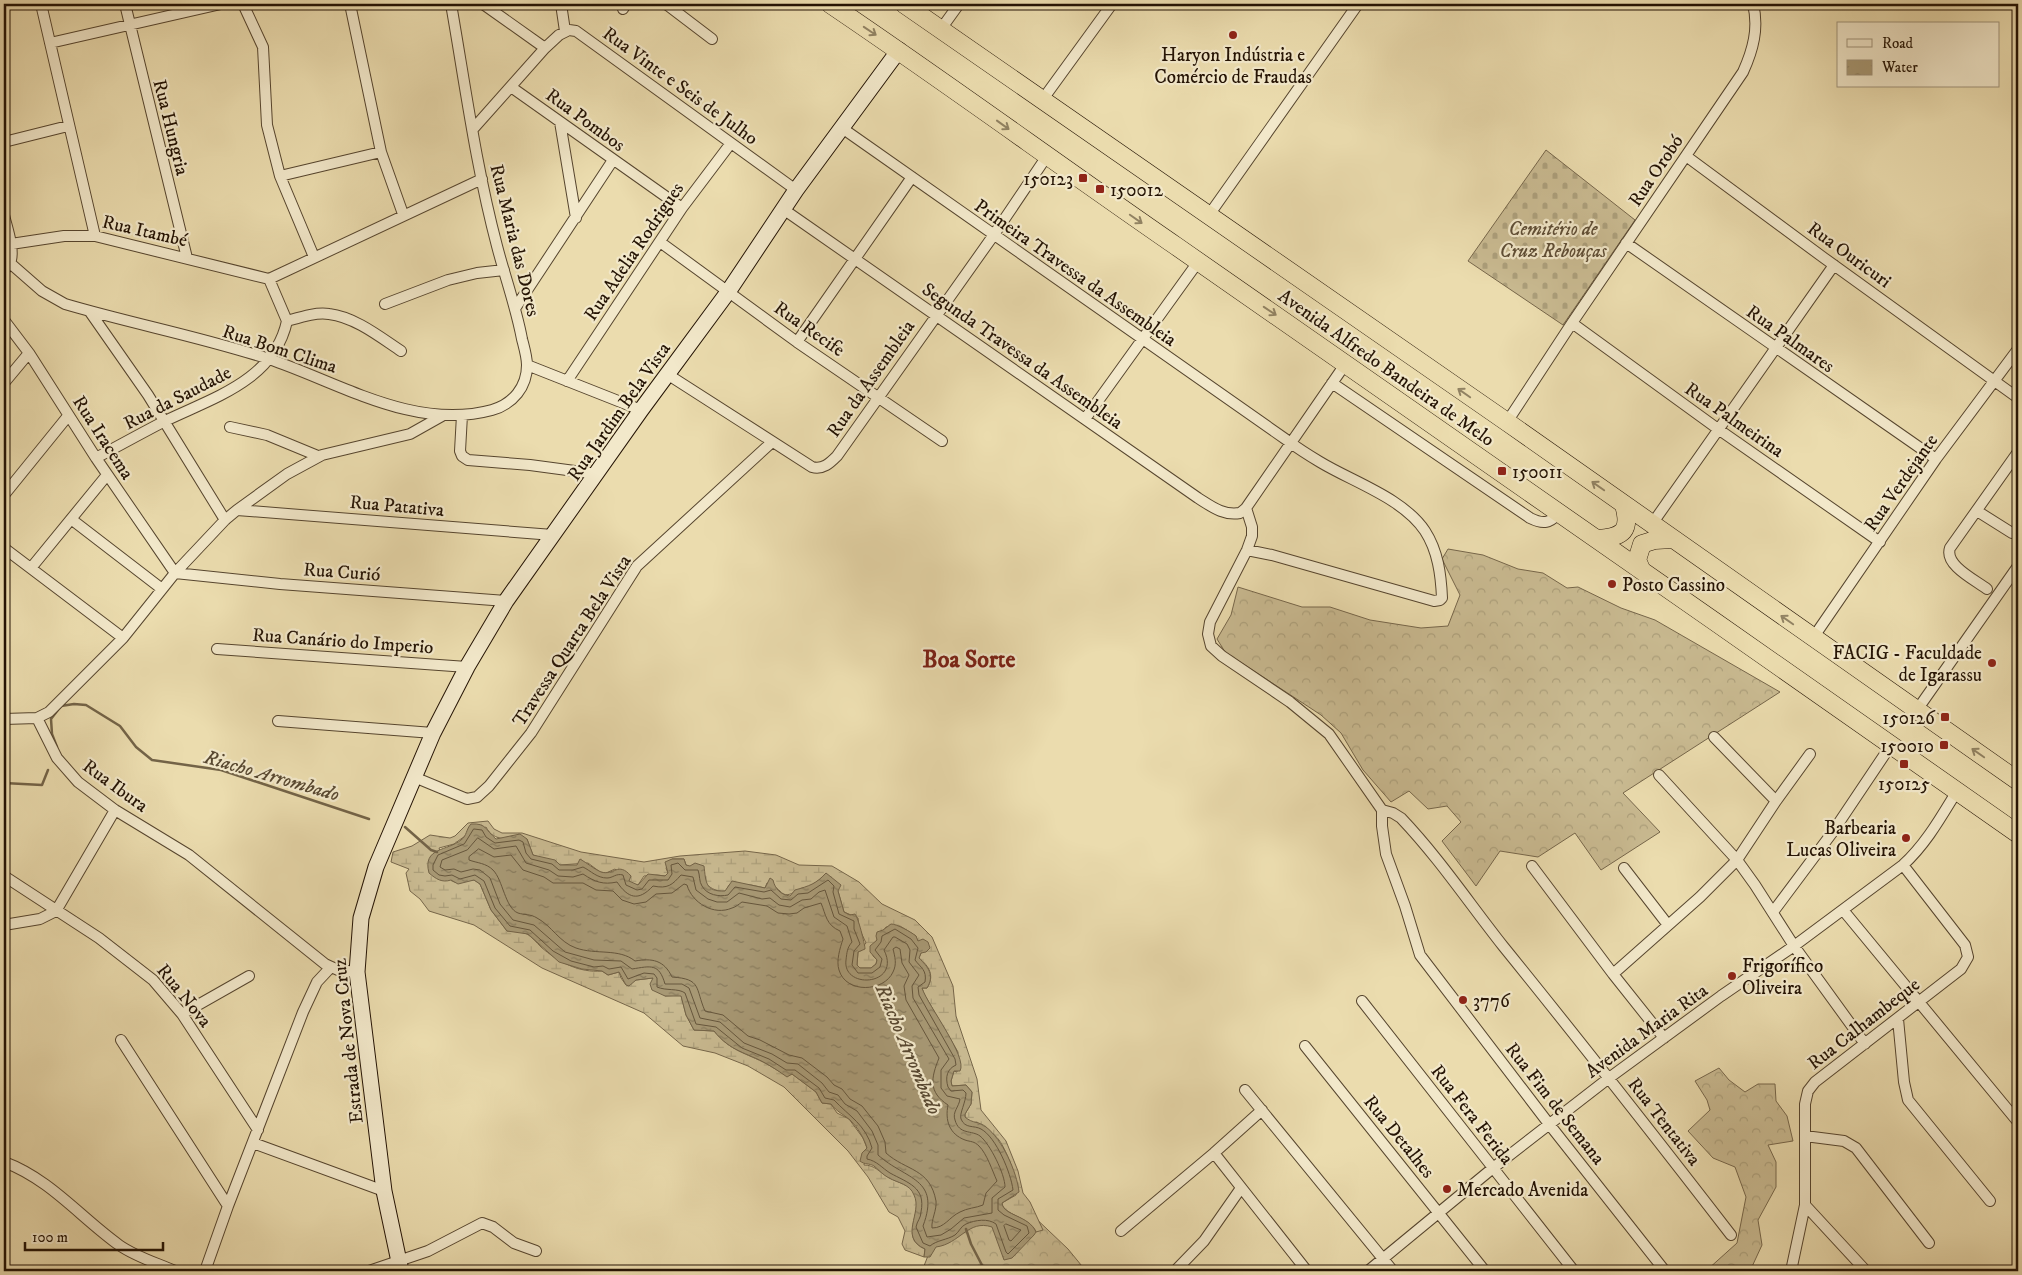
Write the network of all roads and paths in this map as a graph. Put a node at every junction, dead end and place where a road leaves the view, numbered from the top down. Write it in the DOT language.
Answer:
graph roads {
  1 [pos="41,4"];
  2 [pos="124,4"];
  3 [pos="220,4"];
  4 [pos="244,4"];
  5 [pos="350,4"];
  6 [pos="451,4"];
  7 [pos="483,4"];
  8 [pos="561,4"];
  9 [pos="666,4"];
  10 [pos="830,4"];
  11 [pos="904,4"];
  12 [pos="959,4"];
  13 [pos="1112,4"];
  14 [pos="1358,4"];
  15 [pos="1753,4"];
  16 [pos="129,26"];
  17 [pos="941,29"];
  18 [pos="566,31"];
  19 [pos="712,39"];
  20 [pos="50,43"];
  21 [pos="545,48"];
  22 [pos="899,50"];
  23 [pos="511,86"];
  24 [pos="1043,99"];
  25 [pos="560,122"];
  26 [pos="68,126"];
  27 [pos="842,128"];
  28 [pos="473,129"];
  29 [pos="4,142"];
  30 [pos="731,143"];
  31 [pos="381,152"];
  32 [pos="1047,156"];
  33 [pos="1686,156"];
  34 [pos="613,160"];
  35 [pos="280,176"];
  36 [pos="912,177"];
  37 [pos="482,179"];
  38 [pos="796,190"];
  39 [pos="682,208"];
  40 [pos="783,209"];
  41 [pos="403,214"];
  42 [pos="4,215"];
  43 [pos="1209,215"];
  44 [pos="576,218"];
  45 [pos="95,236"];
  46 [pos="993,236"];
  47 [pos="660,242"];
  48 [pos="1626,243"];
  49 [pos="10,244"];
  50 [pos="314,257"];
  51 [pos="187,258"];
  52 [pos="854,259"];
  53 [pos="1198,262"];
  54 [pos="1834,264"];
  55 [pos="7,267"];
  56 [pos="504,270"];
  57 [pos="269,278"];
  58 [pos="728,292"];
  59 [pos="384,304"];
  60 [pos="516,308"];
  61 [pos="90,312"];
  62 [pos="936,315"];
  63 [pos="4,320"];
  64 [pos="287,320"];
  65 [pos="1572,323"];
  66 [pos="1141,339"];
  67 [pos="797,342"];
  68 [pos="1775,348"];
  69 [pos="2018,349"];
  70 [pos="401,351"];
  71 [pos="29,353"];
  72 [pos="269,359"];
  73 [pos="1346,363"];
  74 [pos="527,365"];
  75 [pos="667,374"];
  76 [pos="1995,380"];
  77 [pos="567,381"];
  78 [pos="4,383"];
  79 [pos="1332,383"];
  80 [pos="879,396"];
  81 [pos="2018,398"];
  82 [pos="641,410"];
  83 [pos="462,415"];
  84 [pos="68,416"];
  85 [pos="442,416"];
  86 [pos="1085,419"];
  87 [pos="164,422"];
  88 [pos="1507,422"];
  89 [pos="230,427"];
  90 [pos="1718,429"];
  91 [pos="942,441"];
  92 [pos="772,442"];
  93 [pos="1291,443"];
  94 [pos="2018,452"];
  95 [pos="318,456"];
  96 [pos="96,458"];
  97 [pos="1936,460"];
  98 [pos="2015,464"];
  99 [pos="597,474"];
  100 [pos="107,475"];
  101 [pos="4,495"];
  102 [pos="1624,504"];
  103 [pos="1246,508"];
  104 [pos="238,510"];
  105 [pos="1977,510"];
  106 [pos="1560,513"];
  107 [pos="71,519"];
  108 [pos="225,520"];
  109 [pos="1652,524"];
  110 [pos="2012,533"];
  111 [pos="553,535"];
  112 [pos="1598,539"];
  113 [pos="1673,539"];
  114 [pos="1880,542"];
  115 [pos="4,548"];
  116 [pos="1247,550"];
  117 [pos="2018,566"];
  118 [pos="31,568"];
  119 [pos="1641,569"];
  120 [pos="174,574"];
  121 [pos="1987,589"];
  122 [pos="162,590"];
  123 [pos="506,601"];
  124 [pos="123,638"];
  125 [pos="1813,638"];
  126 [pos="217,649"];
  127 [pos="467,667"];
  128 [pos="1918,710"];
  129 [pos="37,718"];
  130 [pos="4,719"];
  131 [pos="278,721"];
  132 [pos="433,733"];
  133 [pos="1714,737"];
  134 [pos="1891,745"];
  135 [pos="1810,754"];
  136 [pos="1659,775"];
  137 [pos="414,777"];
  138 [pos="2018,781"];
  139 [pos="1957,791"];
  140 [pos="1776,801"];
  141 [pos="115,810"];
  142 [pos="1382,810"];
  143 [pos="399,812"];
  144 [pos="2018,834"];
  145 [pos="1737,860"];
  146 [pos="1903,865"];
  147 [pos="1532,866"];
  148 [pos="1624,868"];
  149 [pos="4,876"];
  150 [pos="1843,910"];
  151 [pos="56,911"];
  152 [pos="1774,912"];
  153 [pos="4,925"];
  154 [pos="1668,925"];
  155 [pos="1794,946"];
  156 [pos="330,967"];
  157 [pos="357,972"];
  158 [pos="1613,974"];
  159 [pos="249,976"];
  160 [pos="1362,1001"];
  161 [pos="1919,1001"];
  162 [pos="182,1014"];
  163 [pos="1898,1019"];
  164 [pos="1664,1038"];
  165 [pos="122,1040"];
  166 [pos="1865,1044"];
  167 [pos="1305,1046"];
  168 [pos="1609,1078"];
  169 [pos="1245,1090"];
  170 [pos="1262,1110"];
  171 [pos="2018,1122"];
  172 [pos="1549,1124"];
  173 [pos="258,1130"];
  174 [pos="1805,1136"];
  175 [pos="253,1143"];
  176 [pos="1214,1153"];
  177 [pos="4,1162"];
  178 [pos="1493,1168"];
  179 [pos="1241,1188"];
  180 [pos="384,1190"];
  181 [pos="1990,1201"];
  182 [pos="1806,1205"];
  183 [pos="228,1206"];
  184 [pos="1440,1214"];
  185 [pos="1121,1230"];
  186 [pos="1731,1235"];
  187 [pos="1929,1243"];
  188 [pos="536,1251"];
  189 [pos="1384,1259"];
  190 [pos="399,1266"];
  191 [pos="175,1271"];
  192 [pos="205,1271"];
  193 [pos="369,1271"];
  194 [pos="1175,1271"];
  195 [pos="1307,1271"];
  196 [pos="1368,1271"];
  197 [pos="1394,1271"];
  198 [pos="1485,1271"];
  199 [pos="1574,1271"];
  200 [pos="1665,1271"];
  201 [pos="1791,1271"];
  202 [pos="1866,1271"];
  1 -- 20 [label="street"];
  2 -- 16 [label="street, Rua Hungria"];
  3 -- 16 [label="street"];
  4 -- 35 [label="street"];
  5 -- 31 [label="street"];
  6 -- 28 [label="street, Rua Maria das Dores"];
  7 -- 21 [label="street"];
  8 -- 18 [label="street"];
  9 -- 19 [label="street"];
  10 -- 22 [label="highway, Avenida Alfredo Bandeira de Melo, one-way"];
  11 -- 17 [label="highway, Avenida Alfredo Bandeira de Melo"];
  12 -- 17 [label="street"];
  13 -- 24 [label="street"];
  14 -- 43 [label="street"];
  15 -- 33 [label="street, Rua Orobó"];
  16 -- 20 [label="street"];
  16 -- 51 [label="street, Rua Hungria"];
  17 -- 24 [label="highway, Avenida Alfredo Bandeira de Melo"];
  18 -- 21 [label="street"];
  18 -- 30 [label="street, Rua Vinte e Seis de Julho"];
  20 -- 26 [label="street"];
  21 -- 23 [label="street"];
  22 -- 27 [label="main road, Rua Jardim Bela Vista"];
  22 -- 32 [label="highway, Avenida Alfredo Bandeira de Melo, one-way"];
  23 -- 25 [label="street, Rua Pombos"];
  23 -- 28 [label="street"];
  24 -- 43 [label="highway, Avenida Alfredo Bandeira de Melo"];
  25 -- 34 [label="street, Rua Pombos"];
  25 -- 44 [label="street"];
  26 -- 29 [label="street"];
  26 -- 45 [label="street"];
  27 -- 36 [label="street, Primeira Travessa da Assembleia"];
  27 -- 38 [label="main road, Rua Jardim Bela Vista"];
  28 -- 37 [label="street, Rua Maria das Dores"];
  30 -- 38 [label="street, Rua Vinte e Seis de Julho"];
  30 -- 39 [label="street, Rua Adelia Rodrigues"];
  31 -- 35 [label="street"];
  31 -- 41 [label="street"];
  32 -- 46 [label="street, Rua da Assembleia"];
  32 -- 53 [label="highway, Avenida Alfredo Bandeira de Melo, one-way"];
  33 -- 48 [label="street, Rua Orobó"];
  33 -- 54 [label="street, Rua Ouricuri"];
  34 -- 39 [label="street, Rua Pombos"];
  34 -- 44 [label="street"];
  35 -- 50 [label="street"];
  36 -- 46 [label="street, Primeira Travessa da Assembleia"];
  36 -- 52 [label="street"];
  37 -- 41 [label="street"];
  37 -- 56 [label="street, Rua Maria das Dores"];
  38 -- 40 [label="main road, Rua Jardim Bela Vista"];
  39 -- 47 [label="street, Rua Adelia Rodrigues"];
  40 -- 52 [label="street, Segunda Travessa da Assembleia"];
  40 -- 58 [label="main road, Rua Jardim Bela Vista"];
  41 -- 50 [label="street"];
  42 -- 49 [label="street"];
  88 -- 43 [label="highway, Avenida Alfredo Bandeira de Melo, one-way"];
  44 -- 60 [label="street"];
  45 -- 49 [label="street, Rua Itambé"];
  45 -- 51 [label="street, Rua Itambé"];
  46 -- 62 [label="street, Rua da Assembleia"];
  46 -- 66 [label="street, Primeira Travessa da Assembleia"];
  47 -- 58 [label="street, Rua Recife"];
  47 -- 77 [label="street, Rua Adelia Rodrigues"];
  48 -- 65 [label="street, Rua Orobó"];
  48 -- 68 [label="street, Rua Palmares"];
  49 -- 55 [label="street"];
  50 -- 57 [label="street"];
  51 -- 57 [label="street, Rua Itambé"];
  52 -- 62 [label="street, Segunda Travessa da Assembleia"];
  52 -- 67 [label="street"];
  53 -- 66 [label="street"];
  53 -- 73 [label="highway, Avenida Alfredo Bandeira de Melo, one-way"];
  54 -- 68 [label="street"];
  54 -- 76 [label="street, Rua Ouricuri"];
  55 -- 61 [label="street, Rua Bom Clima"];
  56 -- 59 [label="street"];
  56 -- 60 [label="street, Rua Maria das Dores"];
  57 -- 64 [label="street"];
  58 -- 67 [label="street, Rua Recife"];
  58 -- 75 [label="main road, Rua Jardim Bela Vista"];
  60 -- 74 [label="street, Rua Maria das Dores"];
  61 -- 72 [label="street, Rua Bom Clima"];
  61 -- 87 [label="street"];
  62 -- 80 [label="street, Rua da Assembleia"];
  62 -- 86 [label="street, Segunda Travessa da Assembleia"];
  63 -- 71 [label="street, Rua Iracema"];
  64 -- 70 [label="street"];
  64 -- 72 [label="street, Rua da Saudade"];
  65 -- 88 [label="street, Rua Orobó"];
  65 -- 90 [label="street, Rua Palmeirina"];
  66 -- 86 [label="street"];
  66 -- 93 [label="street, Primeira Travessa da Assembleia"];
  67 -- 80 [label="street, Rua Recife"];
  68 -- 90 [label="street"];
  68 -- 97 [label="street, Rua Palmares"];
  69 -- 76 [label="street, Rua Verdejante"];
  71 -- 78 [label="street"];
  71 -- 84 [label="street, Rua Iracema"];
  72 -- 85 [label="street, Rua Bom Clima"];
  72 -- 87 [label="street, Rua da Saudade"];
  73 -- 79 [label="street"];
  73 -- 106 [label="highway, Avenida Alfredo Bandeira de Melo"];
  74 -- 77 [label="street"];
  74 -- 83 [label="street, Rua Bom Clima"];
  75 -- 82 [label="main road, Rua Jardim Bela Vista"];
  75 -- 92 [label="street, Rua da Assembleia"];
  76 -- 81 [label="street, Rua Ouricuri"];
  76 -- 97 [label="street, Rua Verdejante"];
  77 -- 82 [label="street"];
  79 -- 93 [label="street"];
  79 -- 106 [label="street"];
  80 -- 91 [label="street, Rua Recife"];
  80 -- 92 [label="street, Rua da Assembleia"];
  82 -- 99 [label="main road, Rua Jardim Bela Vista"];
  83 -- 85 [label="street, Rua Bom Clima"];
  83 -- 99 [label="street"];
  84 -- 96 [label="street, Rua Iracema"];
  84 -- 101 [label="street"];
  85 -- 95 [label="street"];
  86 -- 103 [label="street, Segunda Travessa da Assembleia"];
  87 -- 96 [label="street, Rua da Saudade"];
  87 -- 108 [label="street"];
  102 -- 88 [label="highway, Avenida Alfredo Bandeira de Melo, one-way"];
  89 -- 95 [label="street"];
  90 -- 109 [label="street"];
  90 -- 114 [label="street, Rua Palmeirina"];
  92 -- 137 [label="street, Travessa Quarta Bela Vista"];
  93 -- 103 [label="street"];
  93 -- 116 [label="street, Primeira Travessa da Assembleia"];
  94 -- 98 [label="street"];
  95 -- 104 [label="street"];
  96 -- 100 [label="street, Rua Iracema"];
  97 -- 114 [label="street, Rua Verdejante"];
  98 -- 105 [label="street"];
  99 -- 111 [label="main road, Rua Jardim Bela Vista"];
  100 -- 107 [label="street"];
  100 -- 120 [label="street, Rua Iracema"];
  102 -- 109 [label="highway, Avenida Alfredo Bandeira de Melo"];
  102 -- 112 [label="highway"];
  103 -- 116 [label="street"];
  104 -- 108 [label="street"];
  104 -- 111 [label="street, Rua Patativa"];
  105 -- 110 [label="street"];
  105 -- 121 [label="street"];
  106 -- 112 [label="highway, Avenida Alfredo Bandeira de Melo"];
  107 -- 118 [label="street"];
  107 -- 122 [label="street"];
  108 -- 120 [label="street"];
  109 -- 113 [label="highway, Avenida Alfredo Bandeira de Melo"];
  111 -- 123 [label="main road, Rua Jardim Bela Vista"];
  112 -- 119 [label="highway, Avenida Alfredo Bandeira de Melo"];
  113 -- 119 [label="highway"];
  125 -- 113 [label="highway, Avenida Alfredo Bandeira de Melo, one-way"];
  114 -- 125 [label="street, Rua Verdejante"];
  115 -- 118 [label="street"];
  116 -- 142 [label="street"];
  117 -- 128 [label="street"];
  118 -- 124 [label="street"];
  119 -- 134 [label="highway, Avenida Alfredo Bandeira de Melo"];
  120 -- 122 [label="street"];
  120 -- 123 [label="street, Rua Curió"];
  122 -- 124 [label="street"];
  123 -- 127 [label="main road, Rua Jardim Bela Vista"];
  124 -- 129 [label="street"];
  125 -- 128 [label="highway, Avenida Alfredo Bandeira de Melo"];
  126 -- 127 [label="street, Rua Canário do Imperio"];
  127 -- 132 [label="main road, Rua Jardim Bela Vista"];
  138 -- 128 [label="highway, Avenida Alfredo Bandeira de Melo, one-way"];
  129 -- 130 [label="street"];
  129 -- 141 [label="street, Rua Ibura"];
  131 -- 132 [label="street"];
  132 -- 137 [label="main road, Rua Jardim Bela Vista"];
  133 -- 140 [label="street"];
  134 -- 139 [label="highway, Avenida Alfredo Bandeira de Melo"];
  134 -- 152 [label="street"];
  135 -- 140 [label="street"];
  136 -- 145 [label="street"];
  137 -- 143 [label="main road, Rua Jardim Bela Vista"];
  139 -- 144 [label="highway, Avenida Alfredo Bandeira de Melo"];
  139 -- 146 [label="street, Avenida Maria Rita"];
  140 -- 145 [label="street"];
  141 -- 151 [label="street"];
  141 -- 156 [label="street, Rua Ibura"];
  142 -- 168 [label="street, Rua Tentativa"];
  142 -- 172 [label="street, Rua Fim de Semana"];
  143 -- 157 [label="main road, Estrada de Nova Cruz"];
  145 -- 152 [label="street"];
  145 -- 154 [label="street"];
  146 -- 150 [label="street, Avenida Maria Rita"];
  146 -- 161 [label="street, Rua Calhambeque"];
  147 -- 158 [label="street"];
  148 -- 154 [label="street"];
  149 -- 151 [label="street, Rua Nova"];
  150 -- 155 [label="street, Avenida Maria Rita"];
  150 -- 161 [label="street"];
  151 -- 153 [label="street"];
  151 -- 162 [label="street, Rua Nova"];
  152 -- 155 [label="street"];
  154 -- 158 [label="street"];
  155 -- 164 [label="street, Avenida Maria Rita"];
  155 -- 166 [label="street"];
  156 -- 157 [label="street, Rua Ibura"];
  156 -- 173 [label="street"];
  157 -- 180 [label="main road, Estrada de Nova Cruz"];
  158 -- 164 [label="street"];
  159 -- 162 [label="street"];
  160 -- 178 [label="street, Rua Fera Ferida"];
  161 -- 163 [label="street, Rua Calhambeque"];
  161 -- 171 [label="street"];
  162 -- 173 [label="street, Rua Nova"];
  163 -- 166 [label="street, Rua Calhambeque"];
  163 -- 181 [label="street"];
  164 -- 168 [label="street, Avenida Maria Rita"];
  165 -- 183 [label="street"];
  166 -- 174 [label="street, Rua Calhambeque"];
  167 -- 184 [label="street, Rua Detalhes"];
  168 -- 172 [label="street, Avenida Maria Rita"];
  168 -- 186 [label="street, Rua Tentativa"];
  169 -- 170 [label="street"];
  170 -- 176 [label="street"];
  170 -- 189 [label="street"];
  172 -- 178 [label="street, Avenida Maria Rita"];
  172 -- 200 [label="street, Rua Fim de Semana"];
  173 -- 175 [label="street"];
  174 -- 182 [label="street, Rua Calhambeque"];
  174 -- 187 [label="street"];
  175 -- 180 [label="street"];
  175 -- 183 [label="street"];
  176 -- 179 [label="street"];
  176 -- 185 [label="street"];
  177 -- 191 [label="street"];
  178 -- 184 [label="street, Avenida Maria Rita"];
  178 -- 199 [label="street, Rua Fera Ferida"];
  179 -- 194 [label="street"];
  179 -- 195 [label="street"];
  180 -- 190 [label="main road, Estrada de Nova Cruz"];
  182 -- 201 [label="street, Rua Calhambeque"];
  182 -- 202 [label="street"];
  183 -- 192 [label="street"];
  184 -- 189 [label="street, Avenida Maria Rita"];
  184 -- 198 [label="street, Rua Detalhes"];
  188 -- 190 [label="street"];
  189 -- 196 [label="street, Avenida Maria Rita"];
  189 -- 197 [label="street"];
  190 -- 193 [label="street"];
}
